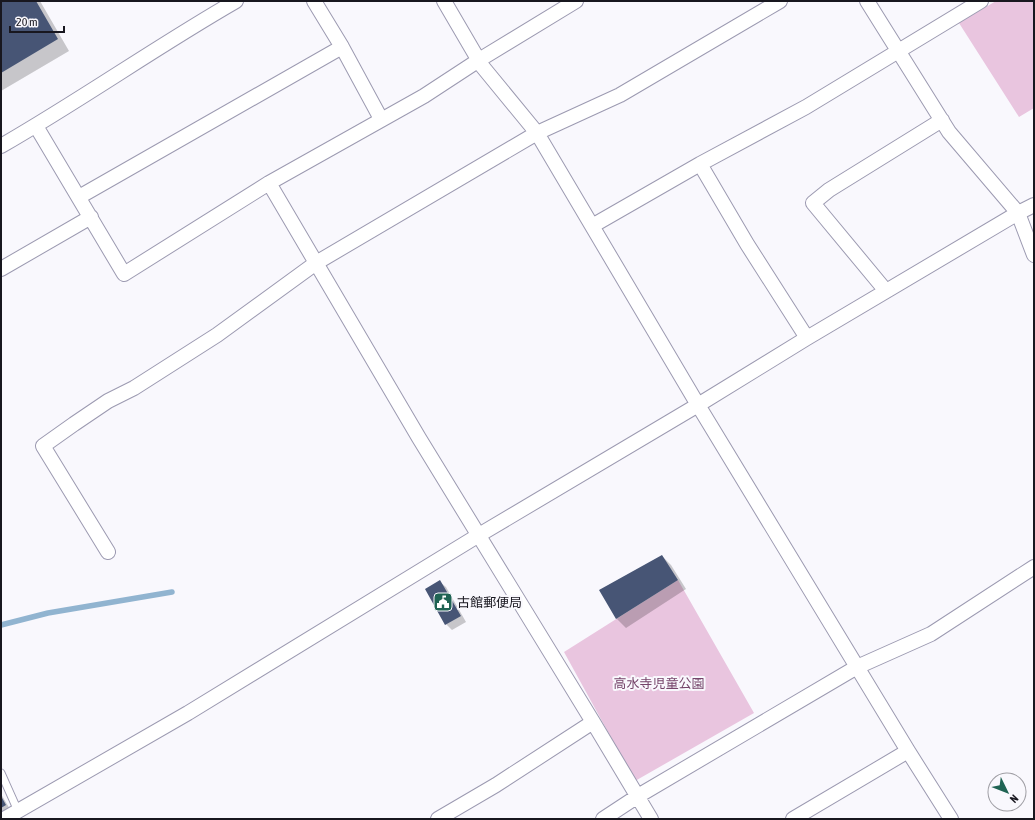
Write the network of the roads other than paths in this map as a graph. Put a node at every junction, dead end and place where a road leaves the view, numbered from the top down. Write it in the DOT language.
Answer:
graph roads {
  1 [pos="236,1"];
  2 [pos="314,1"];
  3 [pos="444,1"];
  4 [pos="576,1"];
  5 [pos="780,1"];
  6 [pos="867,1"];
  7 [pos="981,1"];
  8 [pos="342,47"];
  9 [pos="899,51"];
  10 [pos="479,60"];
  11 [pos="381,119"];
  12 [pos="942,120"];
  13 [pos="36,126"];
  14 [pos="537,133"];
  15 [pos="1,146"];
  16 [pos="700,164"];
  17 [pos="269,183"];
  18 [pos="79,196"];
  19 [pos="1034,205"];
  20 [pos="1018,214"];
  21 [pos="91,217"];
  22 [pos="592,226"];
  23 [pos="1034,255"];
  24 [pos="316,263"];
  25 [pos="1,268"];
  26 [pos="886,291"];
  27 [pos="807,338"];
  28 [pos="698,405"];
  29 [pos="479,535"];
  30 [pos="108,552"];
  31 [pos="1034,567"];
  32 [pos="857,667"];
  33 [pos="594,722"];
  34 [pos="908,751"];
  35 [pos="1,773"];
  36 [pos="638,796"];
  37 [pos="18,811"];
  38 [pos="4,819"];
  39 [pos="438,819"];
  40 [pos="603,819"];
  41 [pos="651,819"];
  42 [pos="792,819"];
  43 [pos="951,819"];
  1 -- 13 [label="street"];
  2 -- 8 [label="street"];
  3 -- 10 [label="street"];
  4 -- 10 [label="street"];
  5 -- 14 [label="street"];
  6 -- 9 [label="street"];
  7 -- 9 [label="street"];
  8 -- 11 [label="street"];
  8 -- 18 [label="street"];
  9 -- 12 [label="street"];
  9 -- 16 [label="street"];
  10 -- 11 [label="street"];
  10 -- 14 [label="street"];
  11 -- 17 [label="street"];
  12 -- 20 [label="street"];
  12 -- 26 [label="street"];
  13 -- 15 [label="street"];
  13 -- 18 [label="street"];
  14 -- 22 [label="street"];
  14 -- 24 [label="street"];
  16 -- 22 [label="street"];
  16 -- 27 [label="street"];
  17 -- 21 [label="street"];
  17 -- 24 [label="street"];
  18 -- 21 [label="street"];
  19 -- 20 [label="street"];
  20 -- 23 [label="street"];
  20 -- 26 [label="street"];
  21 -- 25 [label="street"];
  22 -- 28 [label="street"];
  24 -- 29 [label="street"];
  24 -- 30 [label="street"];
  26 -- 27 [label="street"];
  27 -- 28 [label="street"];
  28 -- 29 [label="street"];
  28 -- 32 [label="street"];
  29 -- 33 [label="street"];
  29 -- 37 [label="street"];
  31 -- 32 [label="street"];
  32 -- 34 [label="street"];
  32 -- 36 [label="street"];
  33 -- 36 [label="street"];
  33 -- 39 [label="street"];
  34 -- 42 [label="street"];
  34 -- 43 [label="street"];
  35 -- 37 [label="lane"];
  36 -- 40 [label="street"];
  36 -- 41 [label="street"];
  37 -- 38 [label="street"];
}
